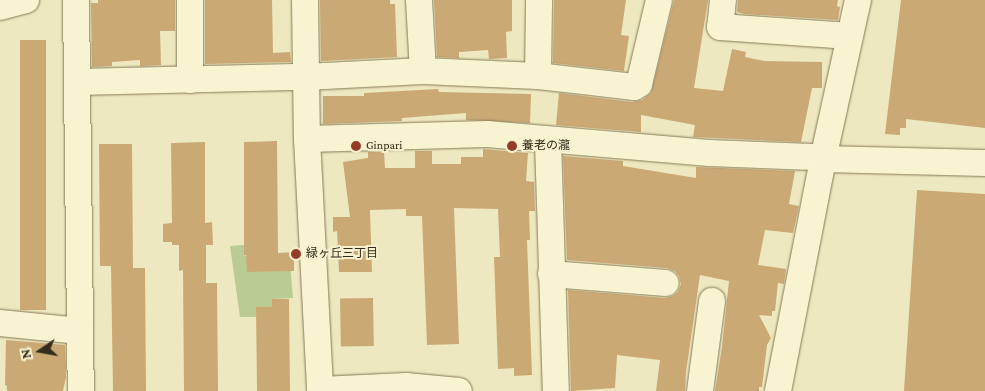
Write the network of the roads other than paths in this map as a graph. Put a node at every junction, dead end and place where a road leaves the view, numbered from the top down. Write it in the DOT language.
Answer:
graph roads {
  1 [pos="26,0"];
  2 [pos="76,0"];
  3 [pos="190,0"];
  4 [pos="305,0"];
  5 [pos="419,0"];
  6 [pos="539,0"];
  7 [pos="659,0"];
  8 [pos="723,0"];
  9 [pos="858,0"];
  10 [pos="0,7"];
  11 [pos="850,36"];
  12 [pos="424,71"];
  13 [pos="538,76"];
  14 [pos="305,78"];
  15 [pos="190,80"];
  16 [pos="77,82"];
  17 [pos="307,140"];
  18 [pos="548,141"];
  19 [pos="823,159"];
  20 [pos="985,163"];
  21 [pos="552,274"];
  22 [pos="666,283"];
  23 [pos="715,312"];
  24 [pos="0,324"];
  25 [pos="80,331"];
  26 [pos="320,390"];
  27 [pos="81,391"];
  28 [pos="459,391"];
  29 [pos="556,391"];
  30 [pos="700,391"];
  31 [pos="778,391"];
  1 -- 10 [label="street"];
  2 -- 16 [label="street"];
  3 -- 15 [label="street"];
  4 -- 14 [label="street"];
  5 -- 12 [label="street"];
  6 -- 13 [label="street"];
  7 -- 13 [label="street"];
  8 -- 11 [label="street"];
  9 -- 11 [label="street"];
  11 -- 19 [label="street"];
  12 -- 13 [label="street"];
  12 -- 14 [label="street"];
  14 -- 15 [label="street"];
  14 -- 17 [label="street"];
  15 -- 16 [label="street"];
  16 -- 25 [label="street"];
  17 -- 18 [label="street"];
  17 -- 26 [label="street"];
  18 -- 19 [label="street"];
  18 -- 21 [label="street"];
  19 -- 20 [label="street"];
  19 -- 31 [label="street"];
  21 -- 22 [label="street"];
  21 -- 29 [label="street"];
  23 -- 30 [label="street"];
  24 -- 25 [label="street"];
  25 -- 27 [label="street"];
  26 -- 28 [label="street"];
}
